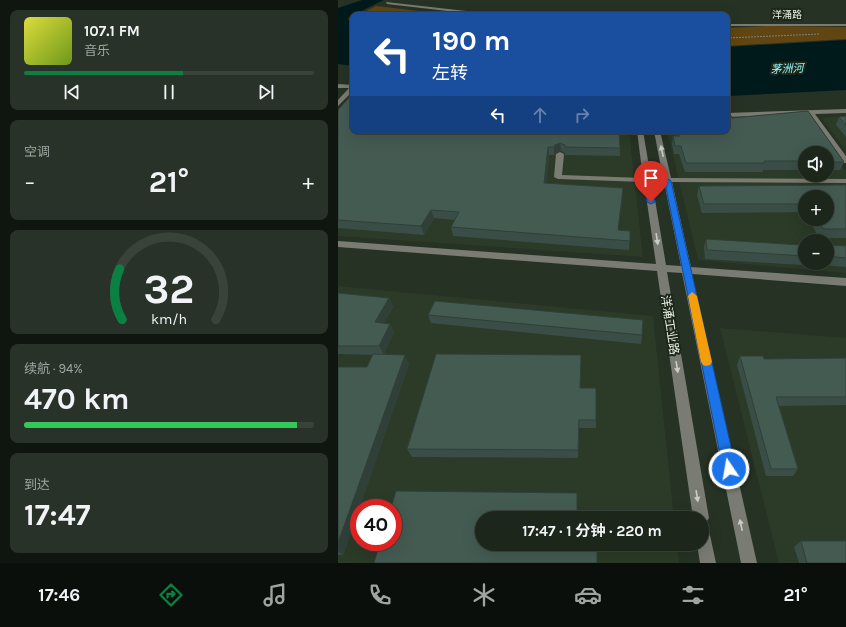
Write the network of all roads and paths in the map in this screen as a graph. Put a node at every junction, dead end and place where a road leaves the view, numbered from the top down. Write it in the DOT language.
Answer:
graph roads {
  1 [pos="387,3"];
  2 [pos="407,6"];
  3 [pos="448,12"];
  4 [pos="464,12"];
  5 [pos="730,24"];
  6 [pos="846,24"];
  7 [pos="822,34"];
  8 [pos="730,38"];
  9 [pos="338,86"];
  10 [pos="350,87"];
  11 [pos="350,90"];
  12 [pos="338,104"];
  13 [pos="846,111"];
  14 [pos="810,112"];
  15 [pos="730,115"];
  16 [pos="640,134"];
  17 [pos="659,134"];
  18 [pos="560,154"];
  19 [pos="846,161"];
  20 [pos="648,180"];
  21 [pos="668,181"];
  22 [pos="846,181"];
  23 [pos="338,244"];
  24 [pos="661,268"];
  25 [pos="687,270"];
  26 [pos="846,282"];
  27 [pos="700,511"];
  28 [pos="706,551"];
  29 [pos="708,563"];
  30 [pos="749,563"];
  1 -- 2 [label="street"];
  2 -- 3 [label="street"];
  2 -- 4 [label="street"];
  5 -- 6 [label="street, 洋涌路"];
  7 -- 8 [label="path"];
  9 -- 10 [label="street"];
  11 -- 12 [label="street"];
  13 -- 14 [label="street"];
  14 -- 15 [label="street"];
  14 -- 19 [label="street"];
  16 -- 20 [label="street, 洋涌工业路"];
  21 -- 17 [label="street, one-way"];
  18 -- 20 [label="street"];
  20 -- 21 [label="street"];
  20 -- 24 [label="street, 洋涌工业路, one-way"];
  21 -- 22 [label="street"];
  21 -- 25 [label="street"];
  23 -- 24 [label="street"];
  24 -- 25 [label="street"];
  24 -- 27 [label="street, 洋涌工业路, one-way"];
  25 -- 26 [label="street"];
  30 -- 25 [label="street, one-way"];
  28 -- 29 [label="street"];
}
